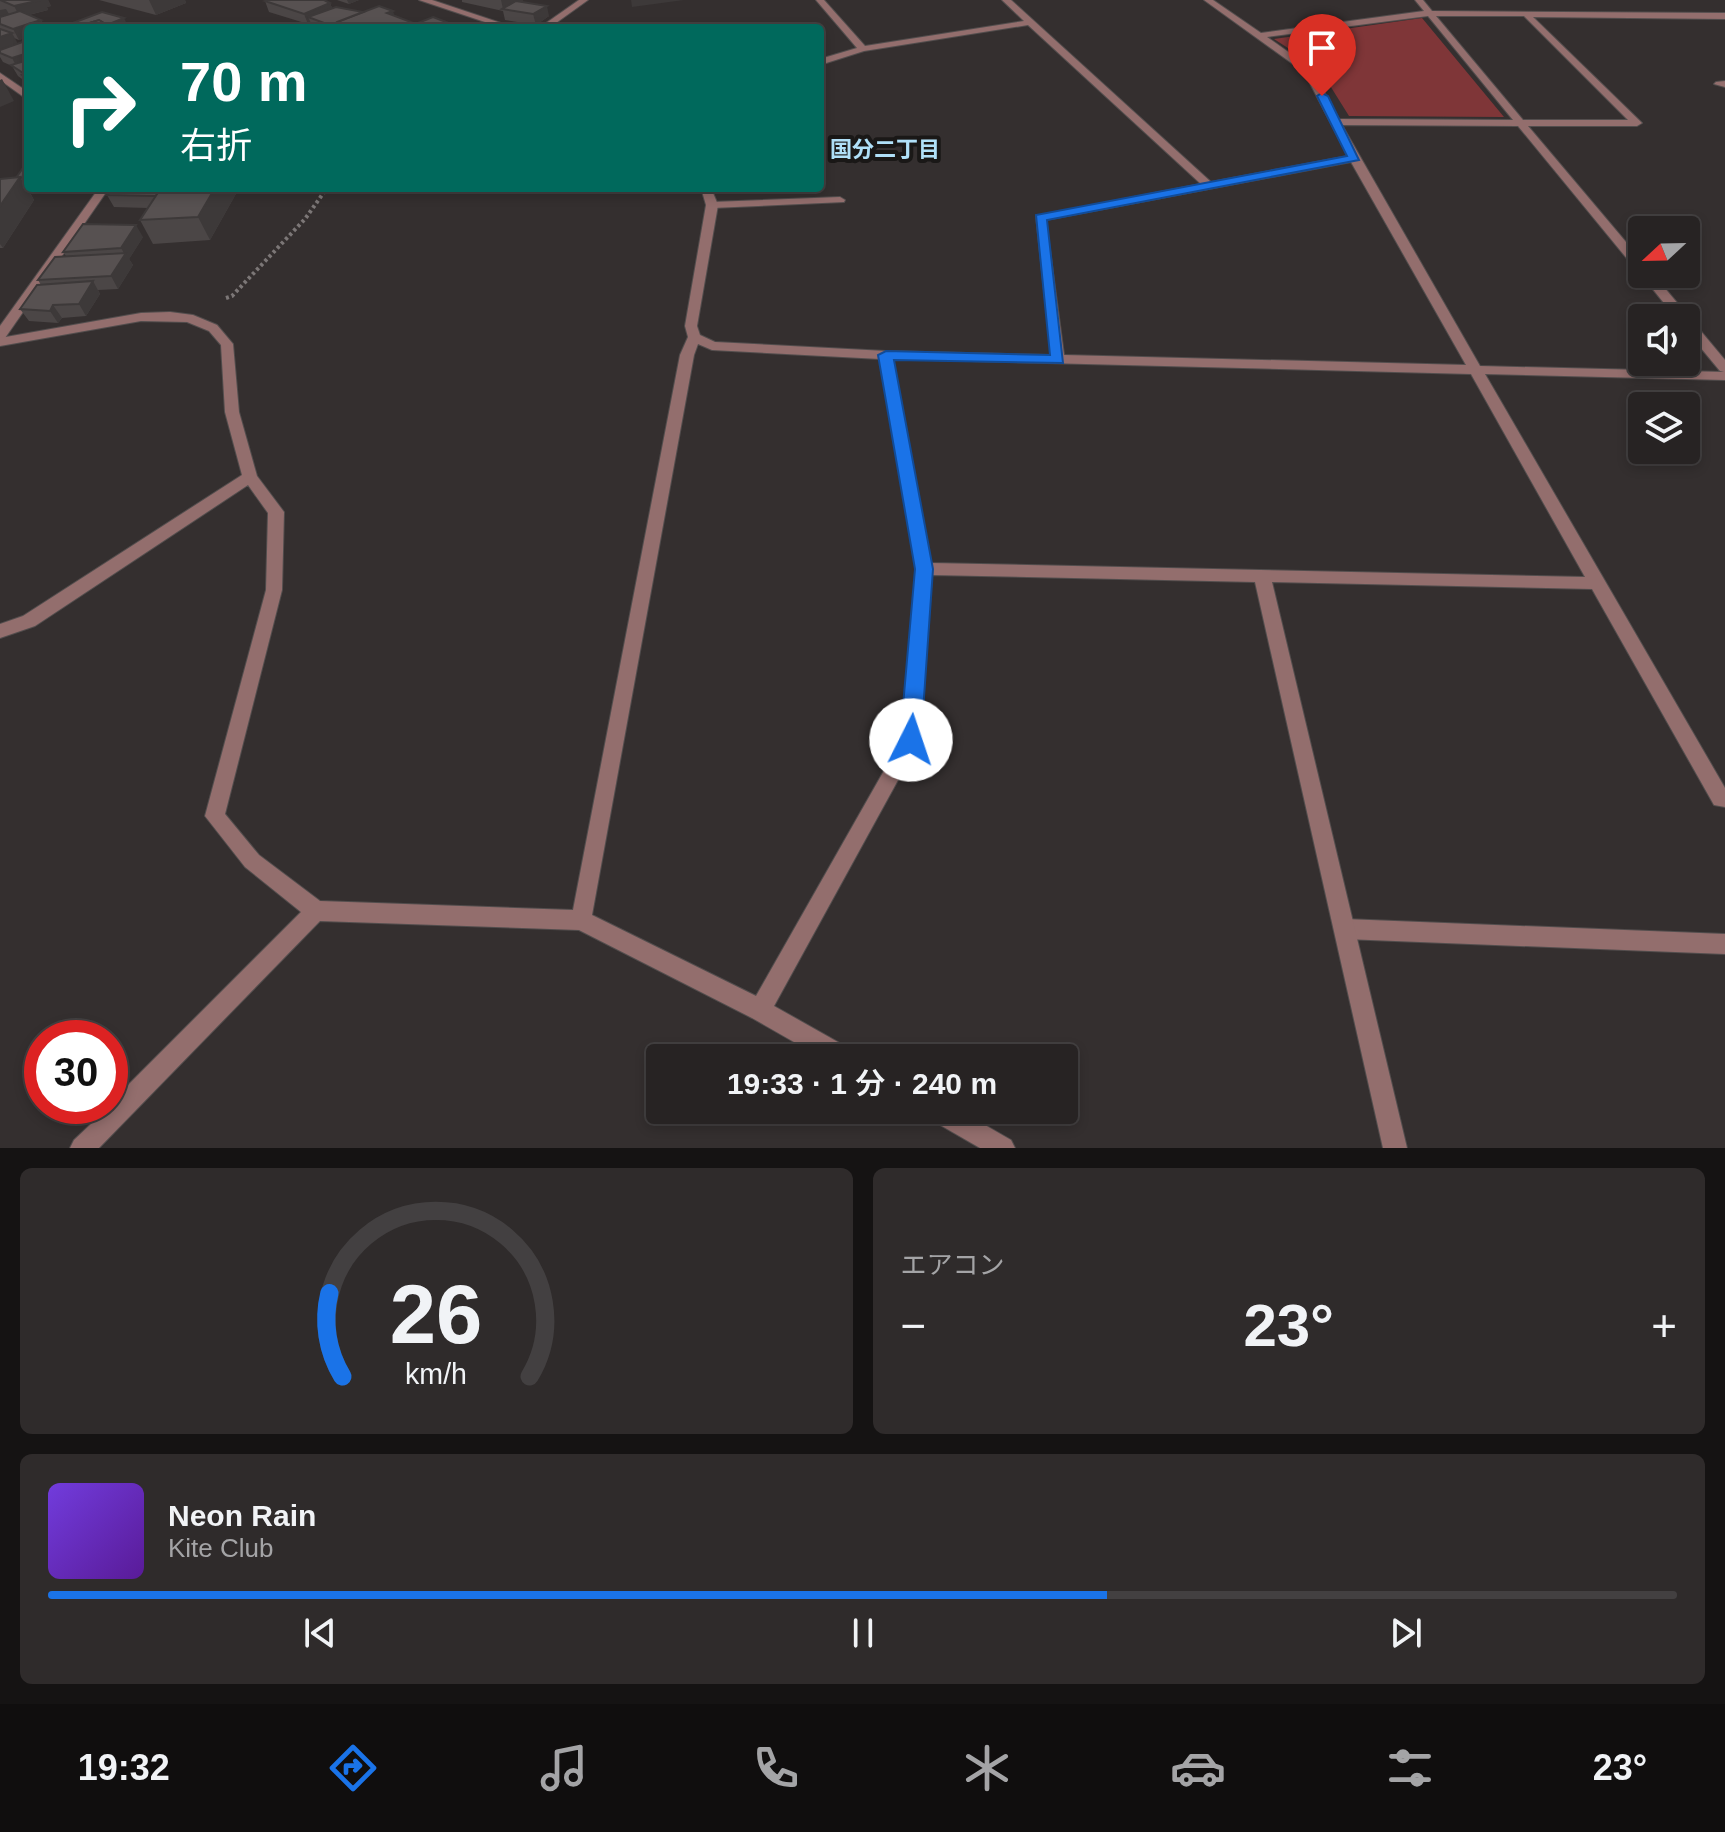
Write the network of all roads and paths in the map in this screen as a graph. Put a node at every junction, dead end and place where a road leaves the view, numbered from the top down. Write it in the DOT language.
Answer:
graph roads {
  1 [pos="423,0"];
  2 [pos="584,0"];
  3 [pos="820,0"];
  4 [pos="1006,0"];
  5 [pos="1208,0"];
  6 [pos="1419,0"];
  7 [pos="1603,0"];
  8 [pos="1429,13"];
  9 [pos="1526,14"];
  10 [pos="1619,15"];
  11 [pos="1725,16"];
  12 [pos="1031,22"];
  13 [pos="499,24"];
  14 [pos="549,24"];
  15 [pos="1259,36"];
  16 [pos="863,49"];
  17 [pos="824,61"];
  18 [pos="0,76"];
  19 [pos="24,94"];
  20 [pos="1337,122"];
  21 [pos="1521,123"];
  22 [pos="1354,158"];
  23 [pos="1206,183"];
  24 [pos="101,192"];
  25 [pos="324,192"];
  26 [pos="707,192"];
  27 [pos="840,200"];
  28 [pos="712,205"];
  29 [pos="1628,252"];
  30 [pos="1658,288"];
  31 [pos="1671,304"];
  32 [pos="170,316"];
  33 [pos="0,335"];
  34 [pos="694,337"];
  35 [pos="1700,339"];
  36 [pos="0,342"];
  37 [pos="886,355"];
  38 [pos="1058,360"];
  39 [pos="1725,368"];
  40 [pos="1477,370"];
  41 [pos="1725,376"];
  42 [pos="250,477"];
  43 [pos="924,569"];
  44 [pos="1262,576"];
  45 [pos="1595,583"];
  46 [pos="0,631"];
  47 [pos="1725,799"];
  48 [pos="316,911"];
  49 [pos="581,920"];
  50 [pos="1345,929"];
  51 [pos="1725,944"];
  52 [pos="760,1010"];
  53 [pos="820,1044"];
  54 [pos="961,1124"];
  55 [pos="82,1148"];
  56 [pos="1003,1148"];
  57 [pos="1395,1148"];
  1 -- 13 [label="street"];
  2 -- 14 [label="street"];
  3 -- 16 [label="street"];
  4 -- 12 [label="street"];
  5 -- 15 [label="street"];
  6 -- 8 [label="street"];
  7 -- 10 [label="street"];
  8 -- 9 [label="street"];
  8 -- 15 [label="street"];
  8 -- 21 [label="street"];
  9 -- 10 [label="street"];
  9 -- 21 [label="street"];
  10 -- 11 [label="street"];
  12 -- 16 [label="street"];
  12 -- 23 [label="street"];
  15 -- 20 [label="street"];
  16 -- 17 [label="street"];
  18 -- 19 [label="street"];
  20 -- 21 [label="street"];
  20 -- 22 [label="street"];
  21 -- 29 [label="street"];
  22 -- 23 [label="street"];
  22 -- 40 [label="street"];
  23 -- 38 [label="street"];
  24 -- 33 [label="street"];
  25 -- 32 [label="path"];
  26 -- 28 [label="street"];
  27 -- 28 [label="street"];
  28 -- 34 [label="street"];
  30 -- 31 [label="street"];
  32 -- 36 [label="street"];
  32 -- 42 [label="street"];
  34 -- 37 [label="street"];
  34 -- 49 [label="street"];
  35 -- 39 [label="street"];
  37 -- 38 [label="street"];
  37 -- 43 [label="street"];
  38 -- 40 [label="street"];
  40 -- 41 [label="street"];
  40 -- 45 [label="street"];
  42 -- 46 [label="street"];
  42 -- 48 [label="street"];
  43 -- 44 [label="street"];
  43 -- 52 [label="street"];
  44 -- 45 [label="street"];
  44 -- 50 [label="street"];
  45 -- 47 [label="street"];
  48 -- 49 [label="street"];
  48 -- 55 [label="street"];
  49 -- 52 [label="street"];
  50 -- 51 [label="street"];
  50 -- 57 [label="street"];
  52 -- 53 [label="street"];
  54 -- 56 [label="street"];
}
